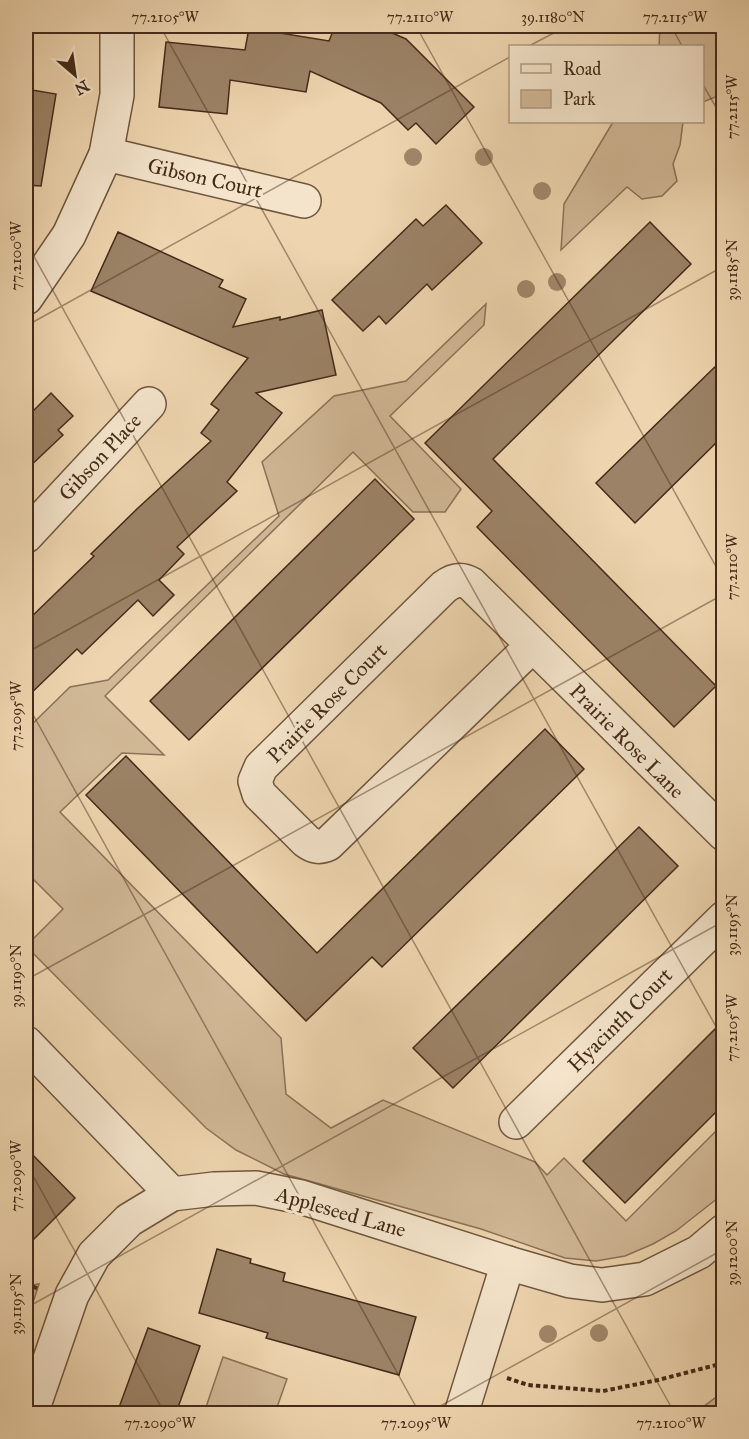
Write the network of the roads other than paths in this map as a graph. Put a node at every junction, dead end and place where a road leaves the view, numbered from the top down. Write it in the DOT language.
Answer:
graph roads {
  1 [pos="117,26"];
  2 [pos="106,154"];
  3 [pos="304,201"];
  4 [pos="26,298"];
  5 [pos="150,404"];
  6 [pos="26,536"];
  7 [pos="532,646"];
  8 [pos="723,834"];
  9 [pos="723,918"];
  10 [pos="26,1043"];
  11 [pos="516,1122"];
  12 [pos="172,1194"];
  13 [pos="723,1231"];
  14 [pos="508,1263"];
  15 [pos="31,1413"];
  16 [pos="461,1413"];
  1 -- 2 [label="street"];
  2 -- 3 [label="street, Gibson Court"];
  2 -- 4 [label="street"];
  5 -- 6 [label="street, Gibson Place"];
  7 -- 7 [label="street, Prairie Rose Court"];
  7 -- 8 [label="street, Prairie Rose Lane"];
  9 -- 11 [label="street, Hyacinth Court"];
  10 -- 12 [label="street"];
  12 -- 14 [label="street, Appleseed Lane"];
  12 -- 15 [label="street, Appleseed Lane"];
  13 -- 14 [label="street, Appleseed Lane"];
  14 -- 16 [label="street"];
}
